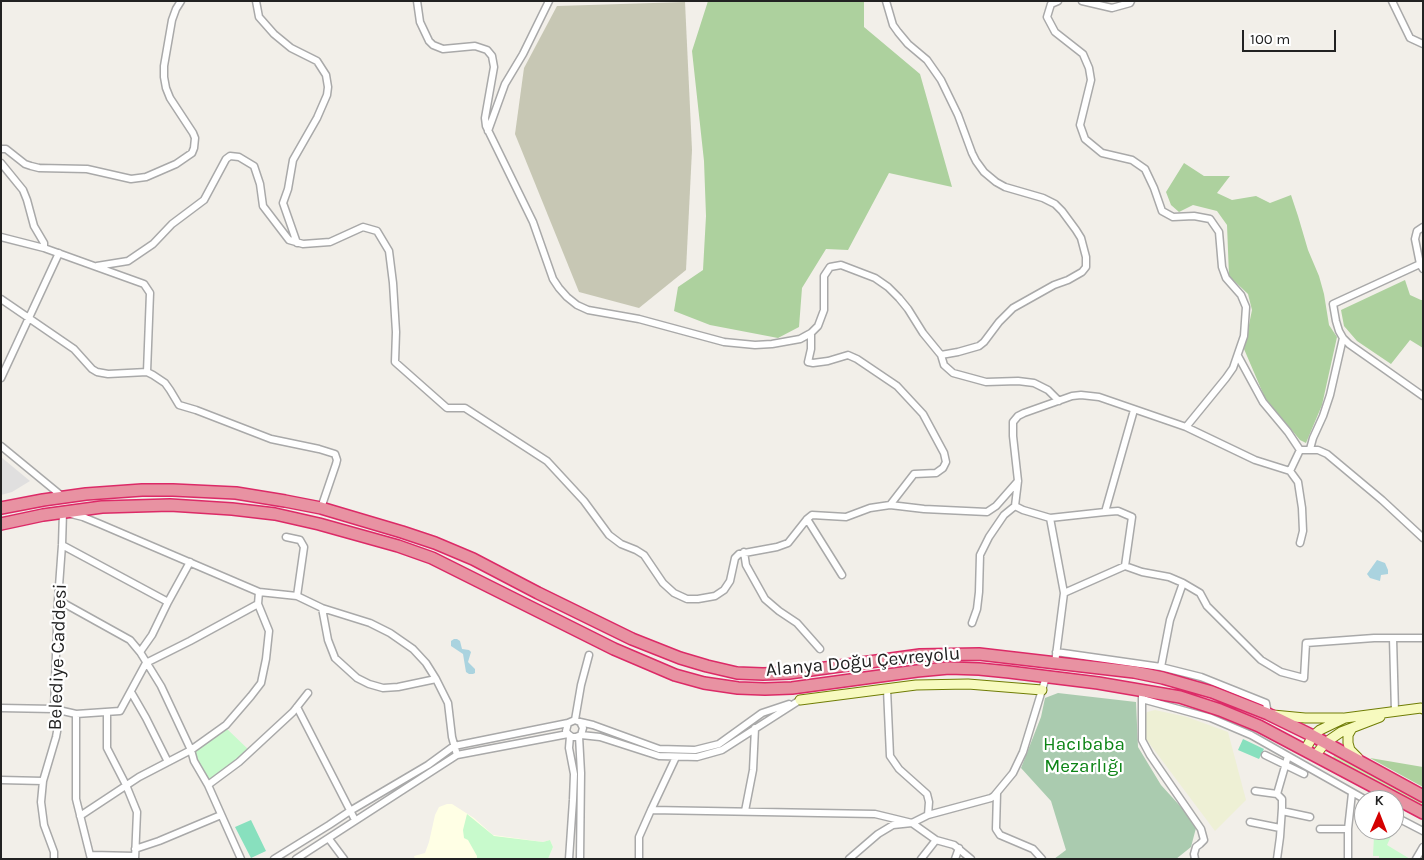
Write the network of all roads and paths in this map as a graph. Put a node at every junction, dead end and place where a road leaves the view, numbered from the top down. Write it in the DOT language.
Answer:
graph roads {
  1 [pos="182,1"];
  2 [pos="256,1"];
  3 [pos="418,1"];
  4 [pos="549,1"];
  5 [pos="886,1"];
  6 [pos="1058,1"];
  7 [pos="1082,1"];
  8 [pos="1131,1"];
  9 [pos="1392,1"];
  10 [pos="1097,3"];
  11 [pos="1423,44"];
  12 [pos="488,131"];
  13 [pos="1,149"];
  14 [pos="1,163"];
  15 [pos="1423,227"];
  16 [pos="1,237"];
  17 [pos="297,242"];
  18 [pos="1416,243"];
  19 [pos="44,248"];
  20 [pos="1423,248"];
  21 [pos="59,253"];
  22 [pos="96,266"];
  23 [pos="1422,266"];
  24 [pos="1,299"];
  25 [pos="29,320"];
  26 [pos="811,333"];
  27 [pos="1343,338"];
  28 [pos="940,355"];
  29 [pos="1238,356"];
  30 [pos="147,372"];
  31 [pos="1,378"];
  32 [pos="1423,396"];
  33 [pos="1059,401"];
  34 [pos="1134,410"];
  35 [pos="1186,427"];
  36 [pos="1,446"];
  37 [pos="1300,450"];
  38 [pos="1310,450"];
  39 [pos="1290,471"];
  40 [pos="1018,481"];
  41 [pos="63,497"];
  42 [pos="890,505"];
  43 [pos="1015,506"];
  44 [pos="1,508"];
  45 [pos="321,508"];
  46 [pos="63,512"];
  47 [pos="1105,512"];
  48 [pos="1050,518"];
  49 [pos="807,519"];
  50 [pos="1,524"];
  51 [pos="286,537"];
  52 [pos="1423,538"];
  53 [pos="1300,543"];
  54 [pos="62,545"];
  55 [pos="744,552"];
  56 [pos="190,562"];
  57 [pos="1125,566"];
  58 [pos="842,575"];
  59 [pos="1183,583"];
  60 [pos="259,592"];
  61 [pos="1064,593"];
  62 [pos="297,596"];
  63 [pos="58,600"];
  64 [pos="168,602"];
  65 [pos="258,604"];
  66 [pos="322,608"];
  67 [pos="972,623"];
  68 [pos="1394,638"];
  69 [pos="1423,638"];
  70 [pos="820,649"];
  71 [pos="140,652"];
  72 [pos="589,655"];
  73 [pos="1055,658"];
  74 [pos="146,663"];
  75 [pos="1161,667"];
  76 [pos="1046,677"];
  77 [pos="436,678"];
  78 [pos="888,689"];
  79 [pos="1042,690"];
  80 [pos="131,692"];
  81 [pos="308,693"];
  82 [pos="1142,694"];
  83 [pos="800,700"];
  84 [pos="297,707"];
  85 [pos="1,708"];
  86 [pos="1422,708"];
  87 [pos="54,709"];
  88 [pos="106,712"];
  89 [pos="1395,712"];
  90 [pos="76,714"];
  91 [pos="1268,714"];
  92 [pos="1346,718"];
  93 [pos="575,722"];
  94 [pos="755,728"];
  95 [pos="1352,728"];
  96 [pos="569,735"];
  97 [pos="580,736"];
  98 [pos="1313,736"];
  99 [pos="1325,743"];
  100 [pos="454,746"];
  101 [pos="191,750"];
  102 [pos="1305,750"];
  103 [pos="457,755"];
  104 [pos="1265,756"];
  105 [pos="1288,756"];
  106 [pos="1315,756"];
  107 [pos="676,757"];
  108 [pos="168,762"];
  109 [pos="1285,765"];
  110 [pos="1368,766"];
  111 [pos="1304,774"];
  112 [pos="1,780"];
  113 [pos="42,781"];
  114 [pos="126,785"];
  115 [pos="208,785"];
  116 [pos="1255,791"];
  117 [pos="1352,792"];
  118 [pos="997,793"];
  119 [pos="1277,794"];
  120 [pos="1423,796"];
  121 [pos="651,810"];
  122 [pos="350,811"];
  123 [pos="745,811"];
  124 [pos="1282,811"];
  125 [pos="1423,813"];
  126 [pos="221,815"];
  127 [pos="928,815"];
  128 [pos="80,816"];
  129 [pos="1310,817"];
  130 [pos="356,820"];
  131 [pos="1404,821"];
  132 [pos="1250,822"];
  133 [pos="912,823"];
  134 [pos="1280,828"];
  135 [pos="1320,829"];
  136 [pos="1348,830"];
  137 [pos="1423,831"];
  138 [pos="329,838"];
  139 [pos="936,840"];
  140 [pos="1423,847"];
  141 [pos="959,848"];
  142 [pos="135,855"];
  143 [pos="91,857"];
  144 [pos="54,859"];
  145 [pos="241,859"];
  146 [pos="274,859"];
  147 [pos="296,859"];
  148 [pos="344,859"];
  149 [pos="569,859"];
  150 [pos="580,859"];
  151 [pos="639,859"];
  152 [pos="849,859"];
  153 [pos="921,859"];
  154 [pos="955,859"];
  155 [pos="970,859"];
  156 [pos="1042,859"];
  157 [pos="1195,859"];
  158 [pos="1277,859"];
  159 [pos="1348,859"];
  160 [pos="1416,859"];
  1 -- 13 [label="street"];
  2 -- 17 [label="street"];
  3 -- 12 [label="street"];
  4 -- 12 [label="street"];
  5 -- 28 [label="street"];
  6 -- 29 [label="street"];
  7 -- 10 [label="street"];
  8 -- 10 [label="street"];
  9 -- 11 [label="street"];
  12 -- 26 [label="street"];
  14 -- 19 [label="street"];
  15 -- 18 [label="street"];
  16 -- 19 [label="street"];
  17 -- 22 [label="street"];
  17 -- 55 [label="street"];
  18 -- 20 [label="street"];
  18 -- 23 [label="street"];
  19 -- 21 [label="street"];
  21 -- 22 [label="street"];
  21 -- 25 [label="street"];
  22 -- 30 [label="street"];
  23 -- 27 [label="street"];
  24 -- 25 [label="street"];
  25 -- 30 [label="street"];
  25 -- 31 [label="street"];
  26 -- 28 [label="street"];
  26 -- 42 [label="street"];
  27 -- 32 [label="street"];
  27 -- 38 [label="street"];
  28 -- 33 [label="street"];
  29 -- 35 [label="street"];
  29 -- 37 [label="street"];
  30 -- 45 [label="street"];
  33 -- 34 [label="street"];
  33 -- 40 [label="street"];
  34 -- 35 [label="street"];
  34 -- 47 [label="street"];
  35 -- 39 [label="street"];
  36 -- 41 [label="street"];
  37 -- 38 [label="street"];
  37 -- 39 [label="street"];
  38 -- 52 [label="street"];
  39 -- 53 [label="street"];
  40 -- 42 [label="street"];
  40 -- 43 [label="street"];
  41 -- 44 [label="highway, Alanya Doğu Çevreyolu"];
  41 -- 45 [label="highway, Alanya Doğu Çevreyolu"];
  42 -- 49 [label="street"];
  43 -- 48 [label="street"];
  43 -- 67 [label="street"];
  45 -- 73 [label="highway, Alanya Doğu Çevreyolu"];
  46 -- 50 [label="highway, Alanya Doğu Çevreyolu"];
  46 -- 54 [label="street, Belediye Caddesi"];
  46 -- 56 [label="street"];
  46 -- 76 [label="highway, Alanya Doğu Çevreyolu"];
  47 -- 48 [label="street"];
  47 -- 57 [label="street"];
  48 -- 61 [label="street"];
  49 -- 55 [label="street"];
  49 -- 58 [label="street"];
  51 -- 62 [label="street"];
  54 -- 63 [label="street, Belediye Caddesi"];
  54 -- 64 [label="street"];
  55 -- 70 [label="street"];
  56 -- 60 [label="street"];
  56 -- 64 [label="street"];
  57 -- 59 [label="street"];
  57 -- 61 [label="street"];
  59 -- 68 [label="street"];
  59 -- 75 [label="street"];
  60 -- 62 [label="street"];
  60 -- 65 [label="street"];
  61 -- 73 [label="street"];
  62 -- 66 [label="street"];
  63 -- 71 [label="street"];
  63 -- 87 [label="street, Belediye Caddesi"];
  64 -- 71 [label="street"];
  65 -- 74 [label="street"];
  65 -- 101 [label="street"];
  66 -- 77 [label="street"];
  66 -- 77 [label="street"];
  68 -- 69 [label="street"];
  68 -- 89 [label="street"];
  71 -- 74 [label="street"];
  72 -- 93 [label="street"];
  73 -- 75 [label="street"];
  73 -- 91 [label="highway, Alanya Doğu Çevreyolu"];
  74 -- 80 [label="street"];
  74 -- 101 [label="street"];
  75 -- 91 [label="street"];
  76 -- 79 [label="street"];
  76 -- 82 [label="highway, Alanya Doğu Çevreyolu"];
  77 -- 100 [label="street"];
  78 -- 79 [label="street"];
  78 -- 83 [label="street"];
  78 -- 127 [label="street"];
  79 -- 118 [label="street"];
  80 -- 88 [label="street"];
  80 -- 108 [label="street"];
  81 -- 84 [label="street"];
  82 -- 102 [label="highway, Alanya Doğu Çevreyolu"];
  82 -- 105 [label="street"];
  82 -- 157 [label="street"];
  83 -- 93 [label="street"];
  83 -- 94 [label="street"];
  84 -- 115 [label="street"];
  84 -- 122 [label="street"];
  85 -- 87 [label="street"];
  86 -- 89 [label="street"];
  87 -- 90 [label="street"];
  87 -- 113 [label="street, Belediye Caddesi"];
  88 -- 90 [label="street"];
  88 -- 114 [label="street"];
  89 -- 92 [label="street"];
  89 -- 95 [label="street"];
  90 -- 128 [label="street"];
  91 -- 92 [label="street"];
  91 -- 98 [label="highway, Alanya Doğu Çevreyolu"];
  92 -- 98 [label="street"];
  93 -- 96 [label="street"];
  93 -- 97 [label="street"];
  93 -- 100 [label="street"];
  94 -- 107 [label="street"];
  94 -- 123 [label="street"];
  95 -- 99 [label="street"];
  95 -- 110 [label="street"];
  96 -- 97 [label="street"];
  96 -- 103 [label="street"];
  96 -- 149 [label="street"];
  97 -- 107 [label="street"];
  97 -- 150 [label="street"];
  98 -- 99 [label="highway, Alanya Doğu Çevreyolu"];
  98 -- 102 [label="street"];
  99 -- 106 [label="street"];
  99 -- 110 [label="highway, Alanya Doğu Çevreyolu"];
  100 -- 103 [label="street"];
  100 -- 122 [label="street"];
  101 -- 108 [label="street"];
  101 -- 115 [label="street"];
  102 -- 106 [label="highway, Alanya Doğu Çevreyolu"];
  103 -- 130 [label="street"];
  104 -- 109 [label="street"];
  105 -- 109 [label="street"];
  105 -- 117 [label="street"];
  106 -- 125 [label="highway, Alanya Doğu Çevreyolu"];
  107 -- 121 [label="street"];
  108 -- 114 [label="street"];
  109 -- 111 [label="street"];
  109 -- 119 [label="street"];
  110 -- 120 [label="highway, Alanya Doğu Çevreyolu"];
  112 -- 113 [label="street"];
  113 -- 144 [label="street, Belediye Caddesi"];
  114 -- 128 [label="street"];
  114 -- 142 [label="street"];
  115 -- 126 [label="street"];
  116 -- 119 [label="street"];
  117 -- 136 [label="street"];
  118 -- 127 [label="street"];
  118 -- 156 [label="street"];
  119 -- 124 [label="street"];
  121 -- 123 [label="street"];
  121 -- 151 [label="street"];
  122 -- 130 [label="street"];
  122 -- 146 [label="street"];
  123 -- 133 [label="street"];
  124 -- 129 [label="street"];
  124 -- 134 [label="street"];
  126 -- 142 [label="street"];
  126 -- 145 [label="street"];
  127 -- 133 [label="street"];
  128 -- 143 [label="street"];
  130 -- 138 [label="street"];
  131 -- 137 [label="street"];
  132 -- 134 [label="street"];
  133 -- 139 [label="street"];
  133 -- 152 [label="street"];
  134 -- 158 [label="street"];
  135 -- 136 [label="street"];
  136 -- 159 [label="street"];
  138 -- 147 [label="street"];
  138 -- 148 [label="street"];
  139 -- 141 [label="street"];
  139 -- 153 [label="street"];
  140 -- 160 [label="street"];
  141 -- 154 [label="street"];
  141 -- 155 [label="street"];
  142 -- 143 [label="street"];
}
